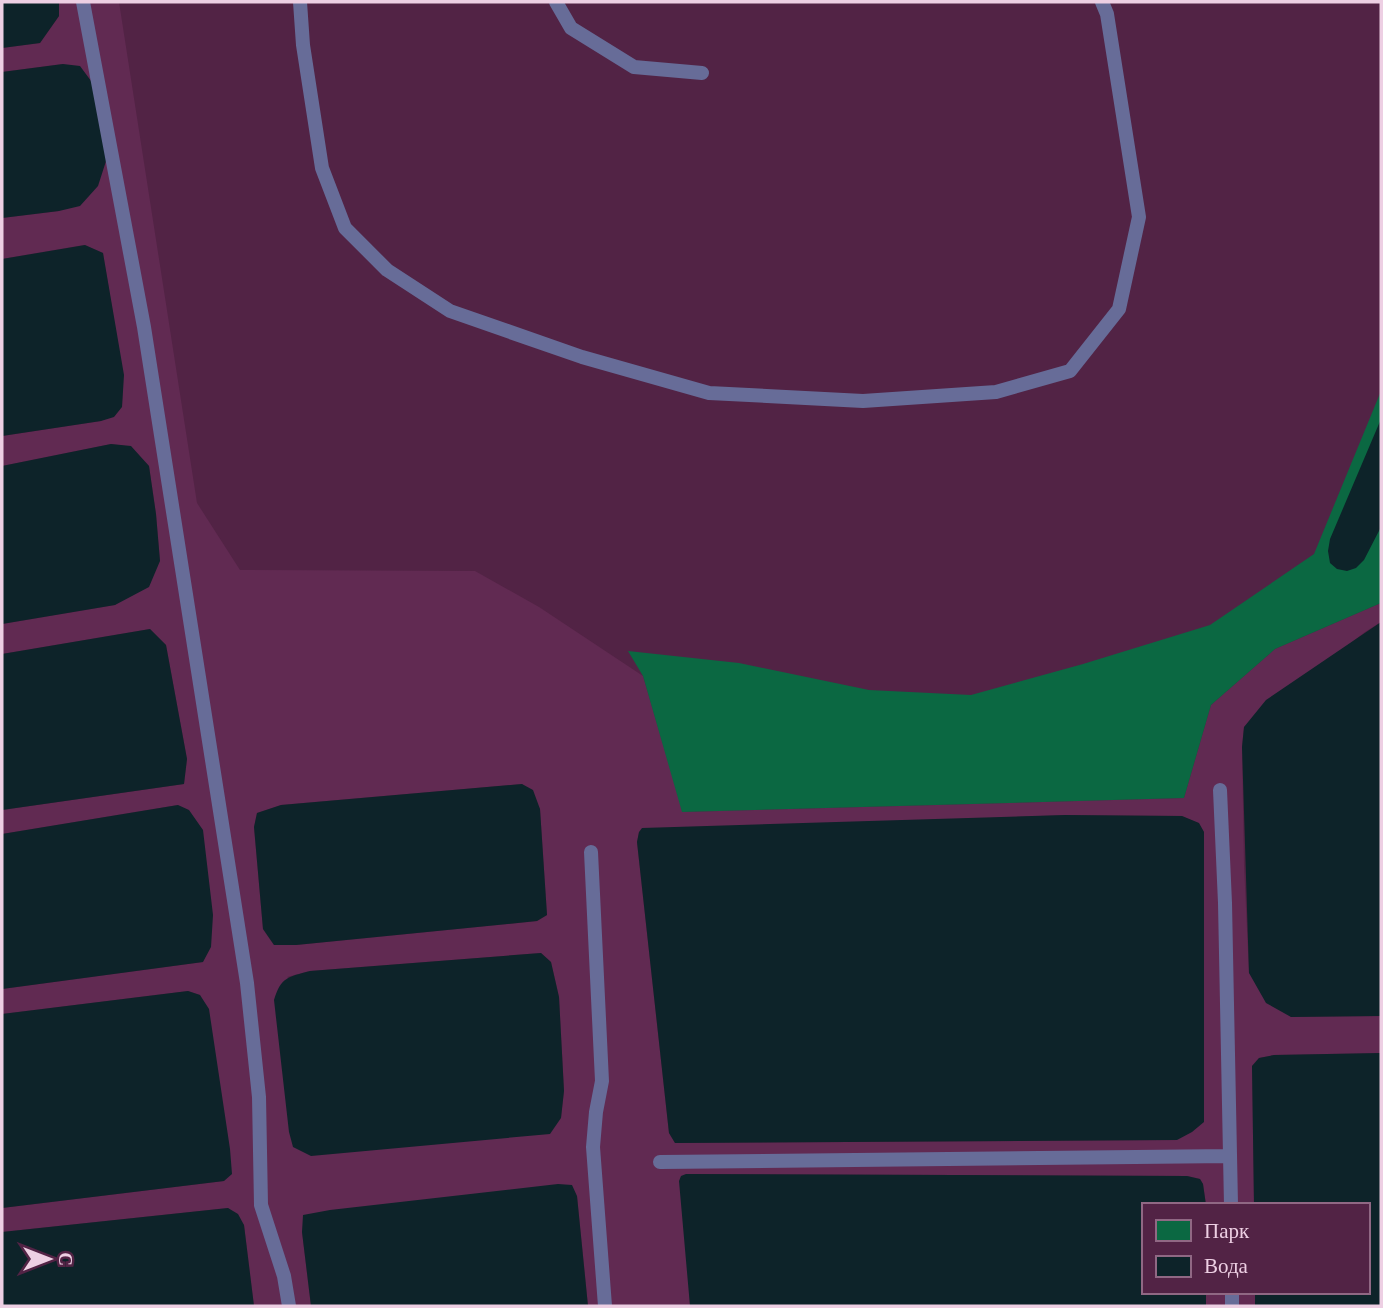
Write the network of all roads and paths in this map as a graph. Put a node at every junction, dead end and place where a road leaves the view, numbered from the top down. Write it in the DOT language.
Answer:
graph roads {
  1 [pos="83,2"];
  2 [pos="300,2"];
  3 [pos="556,2"];
  4 [pos="1102,2"];
  5 [pos="702,73"];
  6 [pos="1220,790"];
  7 [pos="591,852"];
  8 [pos="1230,1156"];
  9 [pos="660,1162"];
  10 [pos="1231,1203"];
  11 [pos="289,1306"];
  12 [pos="605,1306"];
  1 -- 11 [label="lane"];
  2 -- 4 [label="lane"];
  3 -- 5 [label="lane"];
  6 -- 8 [label="lane"];
  7 -- 12 [label="lane"];
  8 -- 9 [label="lane"];
  8 -- 10 [label="lane"];
}
